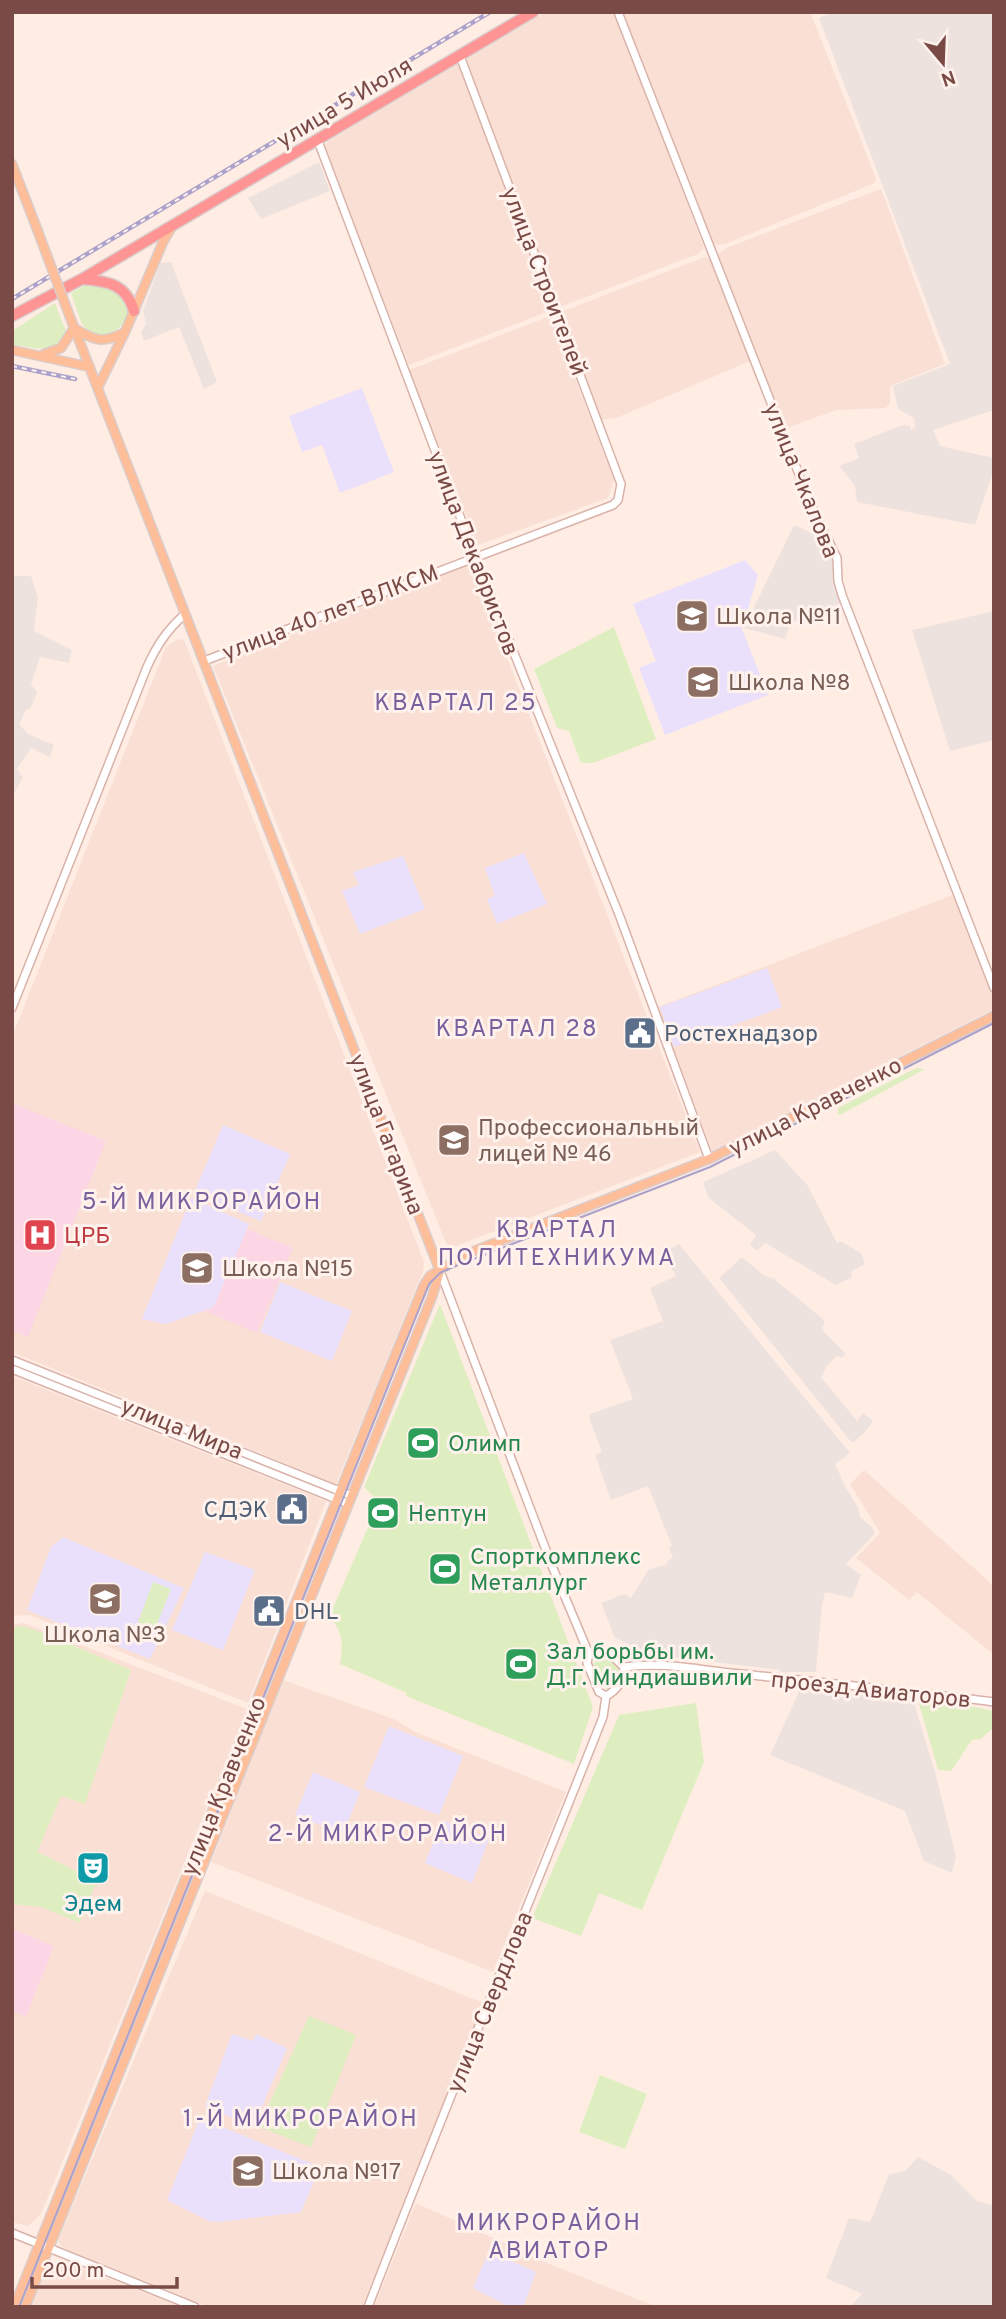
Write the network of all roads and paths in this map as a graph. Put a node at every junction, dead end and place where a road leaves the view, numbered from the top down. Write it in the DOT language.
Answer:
graph roads {
  1 [pos="534,12"];
  2 [pos="618,12"];
  3 [pos="460,56"];
  4 [pos="317,141"];
  5 [pos="12,163"];
  6 [pos="161,238"];
  7 [pos="82,279"];
  8 [pos="134,311"];
  9 [pos="12,316"];
  10 [pos="74,328"];
  11 [pos="125,332"];
  12 [pos="12,350"];
  13 [pos="38,354"];
  14 [pos="90,367"];
  15 [pos="98,387"];
  16 [pos="613,505"];
  17 [pos="475,556"];
  18 [pos="186,614"];
  19 [pos="204,661"];
  20 [pos="994,988"];
  21 [pos="12,1008"];
  22 [pos="994,1016"];
  23 [pos="709,1159"];
  24 [pos="440,1271"];
  25 [pos="12,1360"];
  26 [pos="12,1369"];
  27 [pos="109,1404"];
  28 [pos="340,1496"];
  29 [pos="350,1500"];
  30 [pos="589,1654"];
  31 [pos="624,1667"];
  32 [pos="606,1696"];
  33 [pos="994,1702"];
  34 [pos="12,2233"];
  35 [pos="39,2243"];
  36 [pos="49,2247"];
  37 [pos="14,2307"];
  38 [pos="26,2307"];
  39 [pos="195,2307"];
  40 [pos="368,2307"];
  1 -- 3 [label="highway, улица 5 Июля"];
  2 -- 20 [label="main road, улица Чкалова"];
  3 -- 4 [label="highway, улица 5 Июля"];
  3 -- 16 [label="main road, улица Строителей"];
  4 -- 6 [label="highway, улица 5 Июля"];
  4 -- 17 [label="main road, улица Декабристов"];
  5 -- 10 [label="main road, улица Гагарина, bridge"];
  6 -- 7 [label="highway"];
  6 -- 8 [label="main road"];
  7 -- 8 [label="highway"];
  7 -- 9 [label="highway"];
  8 -- 11 [label="main road"];
  10 -- 11 [label="main road"];
  10 -- 13 [label="main road"];
  10 -- 14 [label="main road, улица Гагарина"];
  11 -- 15 [label="main road"];
  12 -- 13 [label="main road"];
  13 -- 14 [label="main road"];
  14 -- 15 [label="main road, улица Гагарина"];
  15 -- 18 [label="main road, улица Гагарина"];
  16 -- 17 [label="main road, улица 40 лет ВЛКСМ"];
  17 -- 19 [label="main road, улица 40 лет ВЛКСМ"];
  17 -- 23 [label="main road, улица Декабристов"];
  18 -- 19 [label="main road, улица Гагарина"];
  18 -- 21 [label="main road"];
  19 -- 24 [label="main road, улица Гагарина"];
  22 -- 23 [label="main road, улица Кравченко"];
  23 -- 24 [label="main road, улица Кравченко"];
  24 -- 28 [label="main road, улица Кравченко"];
  24 -- 29 [label="main road, улица Кравченко"];
  24 -- 30 [label="main road, улица Гагарина"];
  25 -- 27 [label="main road, улица Мира"];
  26 -- 27 [label="main road, улица Мира"];
  27 -- 28 [label="main road, улица Мира"];
  28 -- 29 [label="main road, улица Мира"];
  28 -- 35 [label="main road, улица Кравченко"];
  29 -- 36 [label="main road, улица Кравченко"];
  30 -- 31 [label="main road"];
  30 -- 32 [label="main road"];
  31 -- 32 [label="main road"];
  31 -- 33 [label="main road, проезд Авиаторов"];
  32 -- 40 [label="main road, улица Свердлова"];
  34 -- 35 [label="main road"];
  35 -- 36 [label="main road"];
  35 -- 37 [label="main road, улица Кравченко"];
  36 -- 38 [label="main road, улица Кравченко"];
  36 -- 39 [label="main road"];
}
